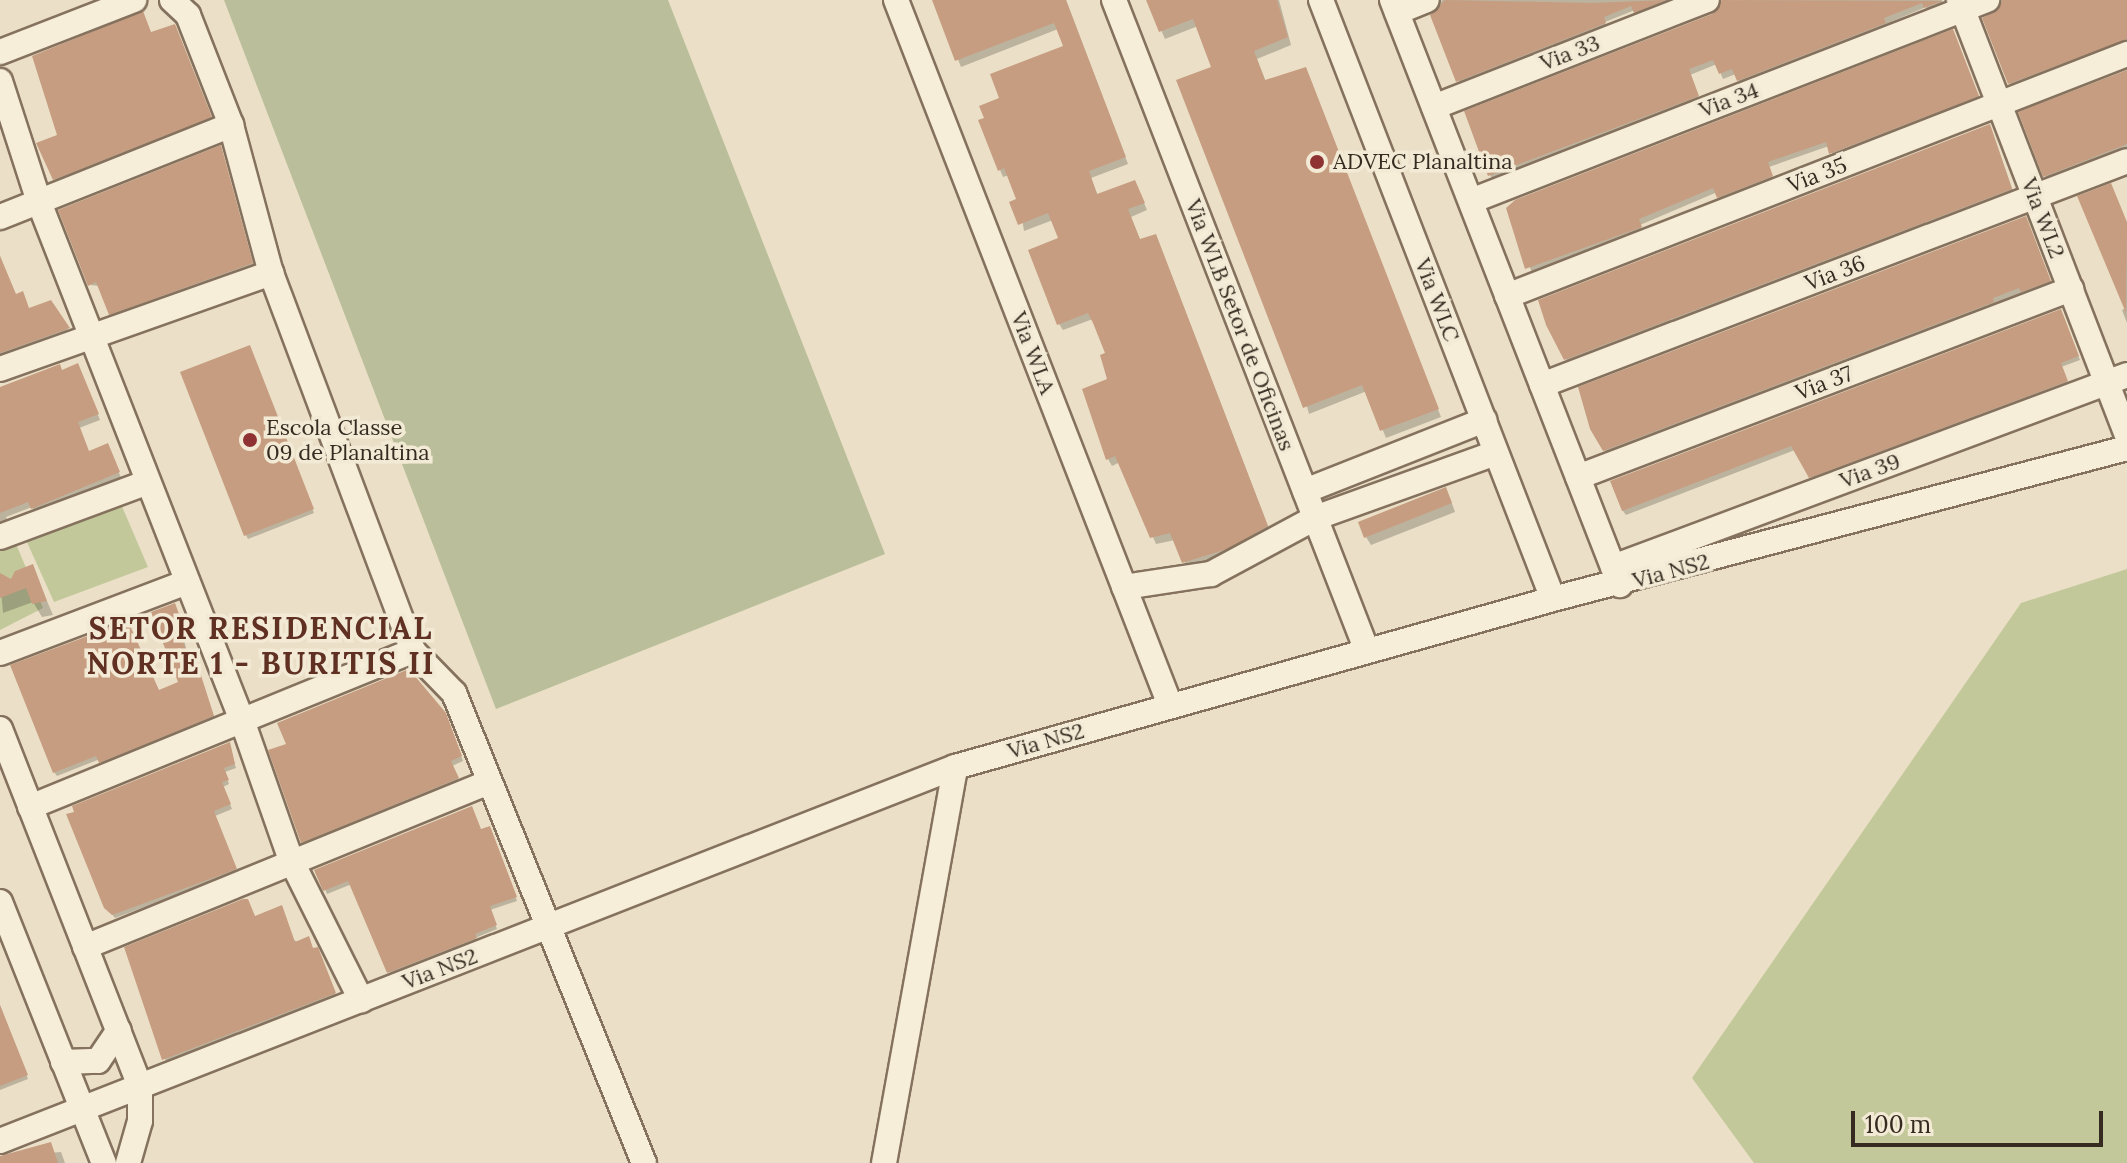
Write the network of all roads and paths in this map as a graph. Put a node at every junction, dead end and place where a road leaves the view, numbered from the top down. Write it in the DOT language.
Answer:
graph roads {
  1 [pos="134,0"];
  2 [pos="172,0"];
  3 [pos="896,0"];
  4 [pos="1114,0"];
  5 [pos="1321,0"];
  6 [pos="1427,0"];
  7 [pos="1707,0"];
  8 [pos="1987,0"];
  9 [pos="1961,5"];
  10 [pos="1394,6"];
  11 [pos="0,52"];
  12 [pos="2127,54"];
  13 [pos="0,81"];
  14 [pos="1999,103"];
  15 [pos="1434,107"];
  16 [pos="231,125"];
  17 [pos="2127,161"];
  18 [pos="2035,196"];
  19 [pos="1471,201"];
  20 [pos="39,202"];
  21 [pos="0,217"];
  22 [pos="271,273"];
  23 [pos="2071,289"];
  24 [pos="1507,296"];
  25 [pos="92,333"];
  26 [pos="0,369"];
  27 [pos="2117,379"];
  28 [pos="1542,385"];
  29 [pos="1484,420"];
  30 [pos="2127,435"];
  31 [pos="2127,448"];
  32 [pos="1496,453"];
  33 [pos="1578,477"];
  34 [pos="148,482"];
  35 [pos="1305,491"];
  36 [pos="1315,518"];
  37 [pos="0,537"];
  38 [pos="1617,576"];
  39 [pos="187,582"];
  40 [pos="1124,587"];
  41 [pos="1553,599"];
  42 [pos="413,651"];
  43 [pos="1367,651"];
  44 [pos="0,653"];
  45 [pos="1170,705"];
  46 [pos="243,723"];
  47 [pos="0,729"];
  48 [pos="955,767"];
  49 [pos="489,782"];
  50 [pos="30,807"];
  51 [pos="291,860"];
  52 [pos="0,902"];
  53 [pos="550,925"];
  54 [pos="5,932"];
  55 [pos="85,947"];
  56 [pos="361,1000"];
  57 [pos="119,1030"];
  58 [pos="63,1062"];
  59 [pos="140,1086"];
  60 [pos="82,1111"];
  61 [pos="0,1141"];
  62 [pos="104,1163"];
  63 [pos="128,1163"];
  64 [pos="644,1163"];
  65 [pos="884,1163"];
  1 -- 11 [label="street"];
  2 -- 16 [label="street"];
  3 -- 40 [label="street, Via WLA"];
  4 -- 35 [label="street, Via WLB Setor de Oficinas"];
  5 -- 29 [label="street, Via WLC"];
  6 -- 10 [label="street"];
  7 -- 15 [label="street, Via 33"];
  8 -- 9 [label="street, Via 34"];
  9 -- 14 [label="street, Via WL2"];
  9 -- 19 [label="street, Via 34"];
  10 -- 15 [label="street"];
  12 -- 14 [label="street, Via 35"];
  13 -- 20 [label="street"];
  14 -- 18 [label="street, Via WL2"];
  14 -- 24 [label="street, Via 35"];
  15 -- 19 [label="street"];
  16 -- 20 [label="street"];
  16 -- 22 [label="street"];
  17 -- 18 [label="street, Via 36"];
  18 -- 23 [label="street, Via WL2"];
  18 -- 28 [label="street, Via 36"];
  19 -- 24 [label="street"];
  20 -- 21 [label="street"];
  20 -- 25 [label="street"];
  22 -- 25 [label="street"];
  22 -- 42 [label="street"];
  23 -- 27 [label="street, Via WL2"];
  23 -- 33 [label="street, Via 37"];
  24 -- 28 [label="street"];
  25 -- 26 [label="street"];
  25 -- 34 [label="street"];
  27 -- 30 [label="street, Via WL2"];
  27 -- 38 [label="street, Via 39"];
  28 -- 33 [label="street"];
  29 -- 32 [label="street, Via WLC"];
  29 -- 35 [label="street"];
  31 -- 38 [label="street, Via NS2"];
  32 -- 36 [label="street"];
  32 -- 41 [label="street, Via WLC"];
  33 -- 38 [label="street"];
  34 -- 37 [label="street"];
  34 -- 39 [label="street"];
  35 -- 36 [label="street, Via WLB Setor de Oficinas"];
  36 -- 40 [label="street"];
  36 -- 43 [label="street, Via WLB Setor de Oficinas"];
  38 -- 41 [label="street, Via NS2"];
  39 -- 44 [label="street"];
  39 -- 46 [label="street"];
  40 -- 45 [label="street, Via WLA"];
  41 -- 43 [label="street, Via NS2"];
  42 -- 46 [label="street"];
  42 -- 49 [label="street"];
  43 -- 45 [label="street, Via NS2"];
  45 -- 48 [label="street, Via NS2"];
  46 -- 50 [label="street"];
  46 -- 51 [label="street"];
  47 -- 50 [label="street"];
  48 -- 53 [label="street, Via NS2"];
  48 -- 65 [label="street"];
  49 -- 51 [label="street"];
  49 -- 53 [label="street"];
  50 -- 55 [label="street"];
  51 -- 55 [label="street"];
  51 -- 56 [label="street"];
  52 -- 54 [label="street"];
  53 -- 56 [label="street, Via NS2"];
  53 -- 64 [label="street"];
  54 -- 58 [label="street"];
  55 -- 57 [label="street"];
  56 -- 59 [label="street, Via NS2"];
  57 -- 58 [label="street"];
  57 -- 59 [label="street"];
  58 -- 60 [label="street"];
  59 -- 60 [label="street, Via NS2"];
  59 -- 63 [label="street"];
  60 -- 61 [label="street, Via NS2"];
  60 -- 62 [label="street"];
}
